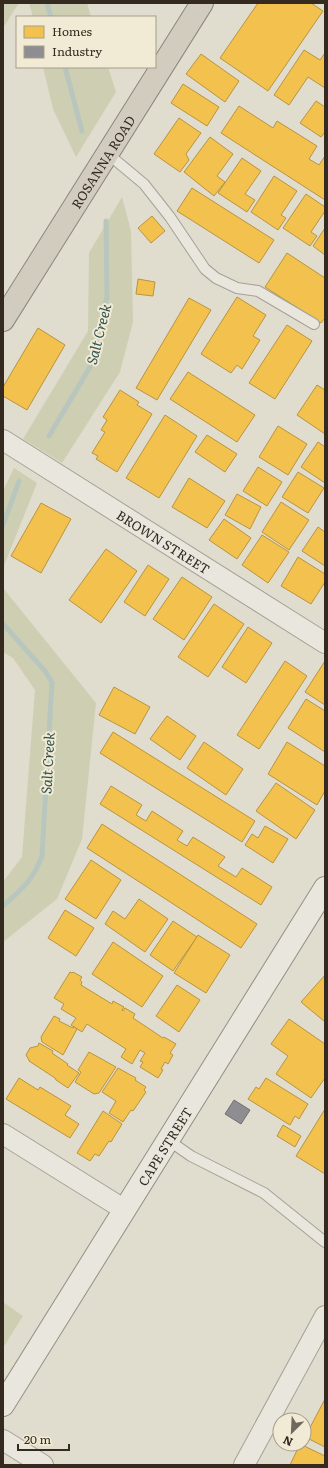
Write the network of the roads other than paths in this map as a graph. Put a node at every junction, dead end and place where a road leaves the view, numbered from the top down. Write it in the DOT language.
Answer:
graph roads {
  1 [pos="202,3"];
  2 [pos="108,154"];
  3 [pos="3,320"];
  4 [pos="314,324"];
  5 [pos="3,440"];
  6 [pos="325,643"];
  7 [pos="325,888"];
  8 [pos="3,1134"];
  9 [pos="168,1140"];
  10 [pos="125,1210"];
  11 [pos="325,1242"];
  12 [pos="325,1316"];
  13 [pos="3,1405"];
  14 [pos="3,1440"];
  15 [pos="43,1465"];
  16 [pos="244,1465"];
  1 -- 2 [label="highway, ROSANNA ROAD"];
  2 -- 3 [label="highway, ROSANNA ROAD"];
  2 -- 4 [label="lane"];
  5 -- 6 [label="street, BROWN STREET"];
  7 -- 9 [label="street, CAPE STREET"];
  8 -- 10 [label="street"];
  9 -- 10 [label="street, CAPE STREET"];
  9 -- 11 [label="lane"];
  10 -- 13 [label="street, CAPE STREET"];
  12 -- 16 [label="street"];
  14 -- 15 [label="street"];
}
